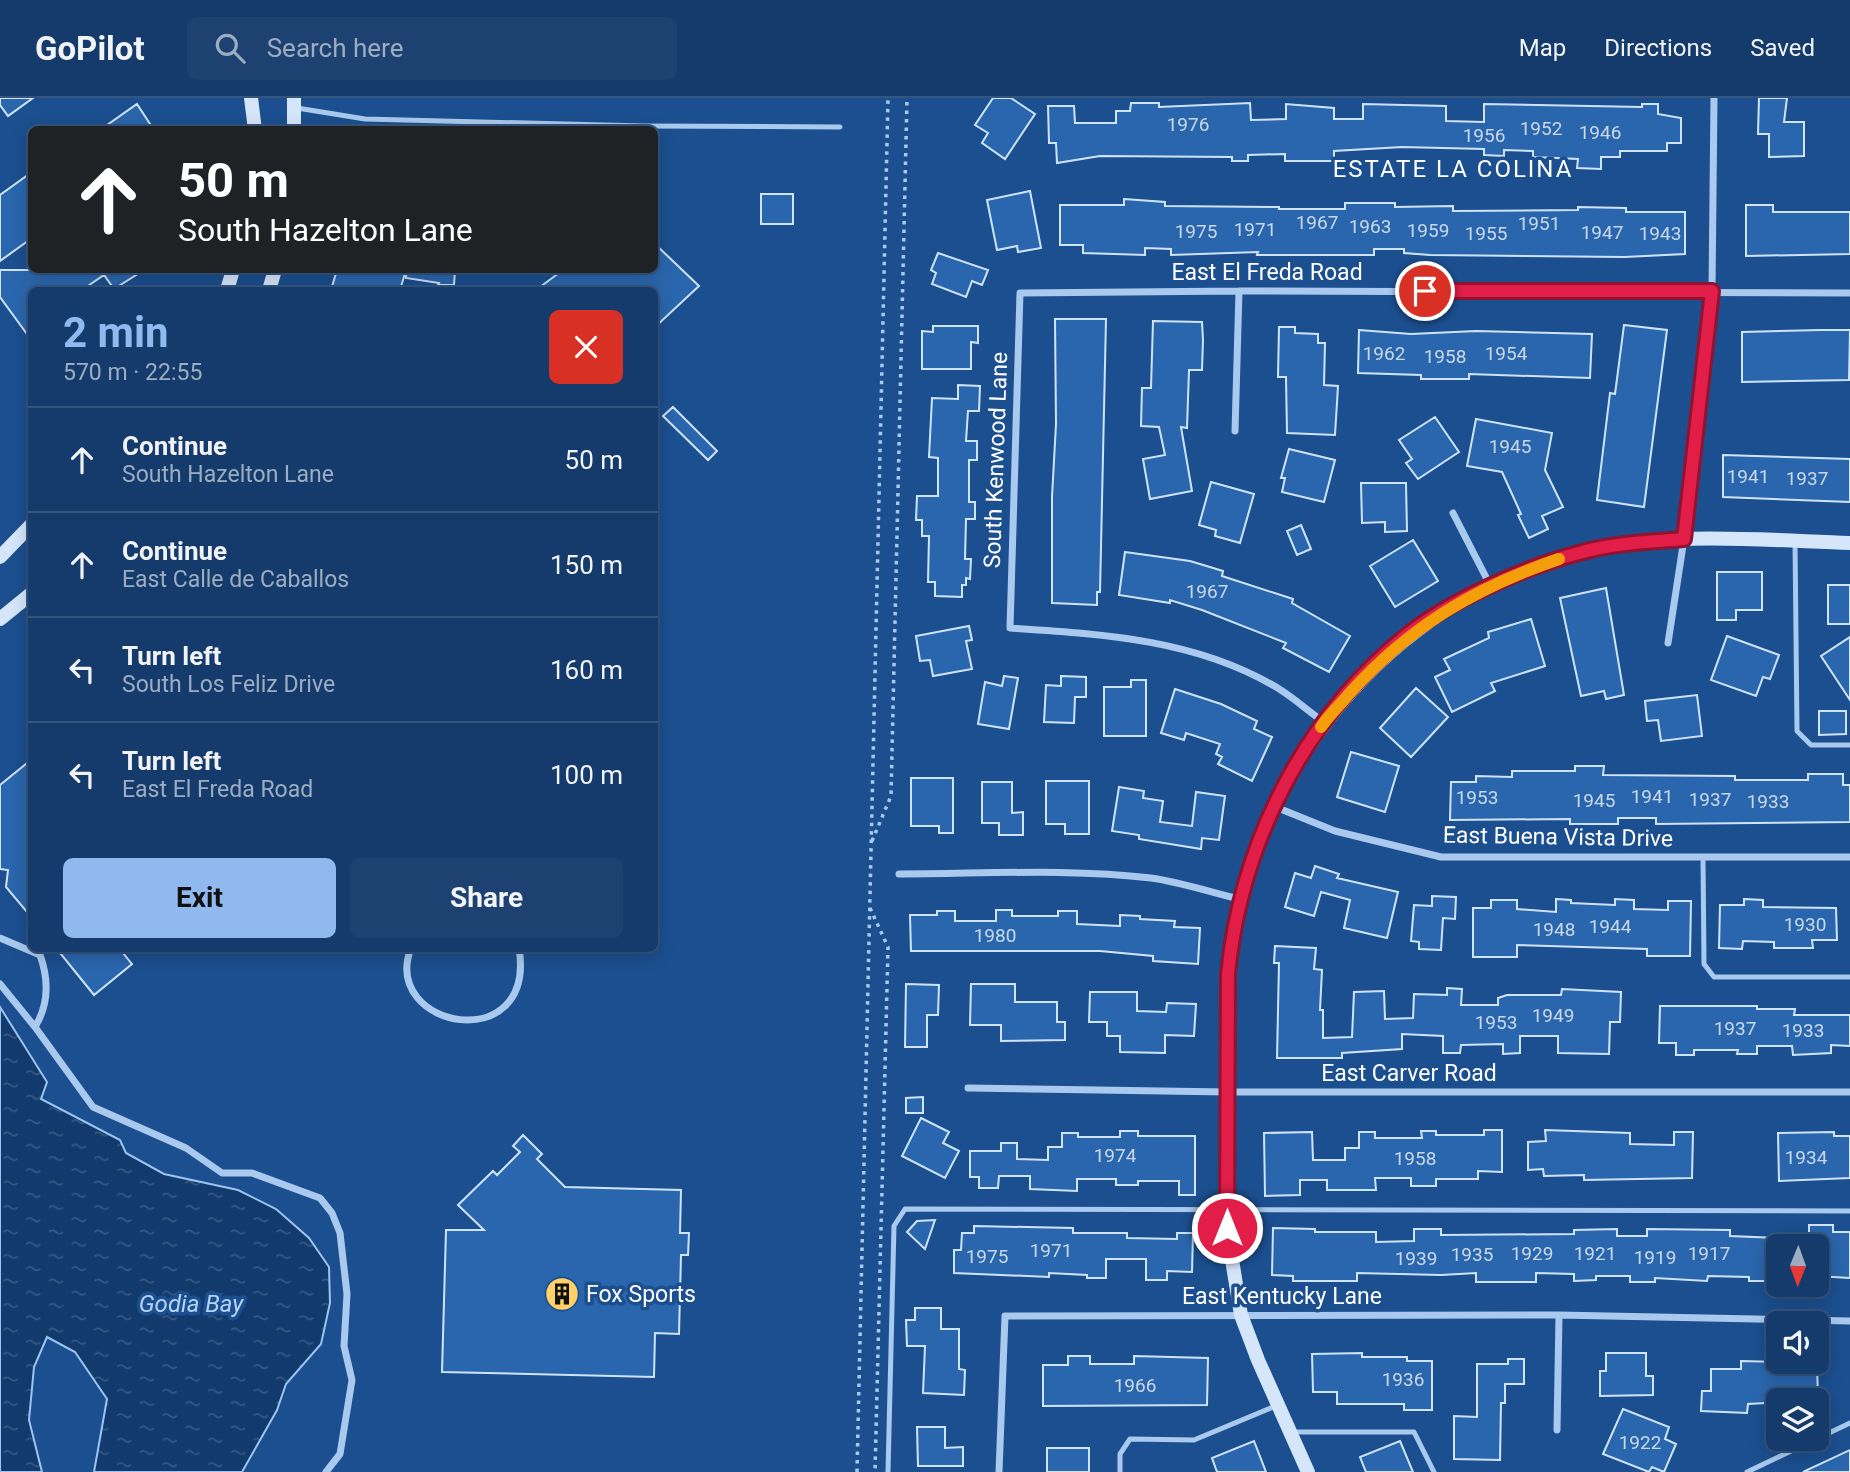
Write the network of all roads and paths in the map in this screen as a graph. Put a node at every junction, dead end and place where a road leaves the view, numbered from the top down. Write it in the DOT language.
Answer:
graph roads {
  1 [pos="251,98"];
  2 [pos="888,98"];
  3 [pos="907,98"];
  4 [pos="1714,98"];
  5 [pos="294,103"];
  6 [pos="254,126"];
  7 [pos="294,126"];
  8 [pos="644,126"];
  9 [pos="658,126"];
  10 [pos="840,127"];
  11 [pos="1239,291"];
  12 [pos="1712,291"];
  13 [pos="1020,293"];
  14 [pos="1850,293"];
  15 [pos="1235,431"];
  16 [pos="1453,513"];
  17 [pos="28,528"];
  18 [pos="1684,539"];
  19 [pos="1795,541"];
  20 [pos="1850,543"];
  21 [pos="0,557"];
  22 [pos="1490,585"];
  23 [pos="28,596"];
  24 [pos="0,619"];
  25 [pos="1668,643"];
  26 [pos="1324,722"];
  27 [pos="1850,746"];
  28 [pos="1273,806"];
  29 [pos="871,843"];
  30 [pos="1703,857"];
  31 [pos="1850,857"];
  32 [pos="899,874"];
  33 [pos="1239,899"];
  34 [pos="869,906"];
  35 [pos="0,938"];
  36 [pos="28,950"];
  37 [pos="33,952"];
  38 [pos="411,952"];
  39 [pos="520,952"];
  40 [pos="1850,977"];
  41 [pos="0,984"];
  42 [pos="36,1027"];
  43 [pos="968,1087"];
  44 [pos="1227,1092"];
  45 [pos="1850,1092"];
  46 [pos="1227,1209"];
  47 [pos="1850,1211"];
  48 [pos="1241,1315"];
  49 [pos="1559,1315"];
  50 [pos="1850,1321"];
  51 [pos="1278,1405"];
  52 [pos="1850,1423"];
  53 [pos="1557,1430"];
  54 [pos="1290,1432"];
  55 [pos="326,1472"];
  56 [pos="858,1472"];
  57 [pos="875,1472"];
  58 [pos="888,1472"];
  59 [pos="999,1472"];
  60 [pos="1120,1472"];
  61 [pos="1308,1472"];
  62 [pos="1434,1472"];
  63 [pos="1747,1472"];
  1 -- 6 [label="street"];
  2 -- 29 [label="path"];
  3 -- 29 [label="path"];
  4 -- 12 [label="street"];
  5 -- 7 [label="street"];
  5 -- 8 [label="lane"];
  9 -- 10 [label="lane"];
  11 -- 12 [label="street, East El Freda Road"];
  11 -- 13 [label="street, East El Freda Road"];
  11 -- 15 [label="street"];
  12 -- 14 [label="street, East El Freda Road"];
  12 -- 18 [label="street"];
  13 -- 26 [label="street, South Kenwood Lane"];
  16 -- 22 [label="street"];
  17 -- 21 [label="street"];
  18 -- 19 [label="street"];
  18 -- 22 [label="street"];
  18 -- 25 [label="street"];
  19 -- 20 [label="street"];
  19 -- 27 [label="lane"];
  22 -- 26 [label="street"];
  23 -- 24 [label="street"];
  26 -- 28 [label="street"];
  28 -- 30 [label="street, East Buena Vista Drive"];
  28 -- 33 [label="street"];
  29 -- 34 [label="path"];
  30 -- 31 [label="street, East Buena Vista Drive"];
  30 -- 40 [label="lane"];
  32 -- 33 [label="street"];
  33 -- 44 [label="street"];
  34 -- 56 [label="path"];
  34 -- 57 [label="path"];
  35 -- 36 [label="street"];
  37 -- 42 [label="street"];
  38 -- 39 [label="street"];
  41 -- 42 [label="street"];
  42 -- 55 [label="street"];
  43 -- 44 [label="street, East Carver Road"];
  44 -- 45 [label="street, East Carver Road"];
  44 -- 46 [label="street"];
  46 -- 47 [label="lane"];
  46 -- 48 [label="street"];
  46 -- 58 [label="lane"];
  48 -- 49 [label="street, East Kentucky Lane"];
  48 -- 51 [label="street"];
  48 -- 59 [label="street, East Kentucky Lane"];
  49 -- 50 [label="street, East Kentucky Lane"];
  49 -- 53 [label="street"];
  51 -- 54 [label="street"];
  51 -- 60 [label="lane"];
  52 -- 63 [label="lane"];
  54 -- 61 [label="street"];
  54 -- 62 [label="lane"];
}
